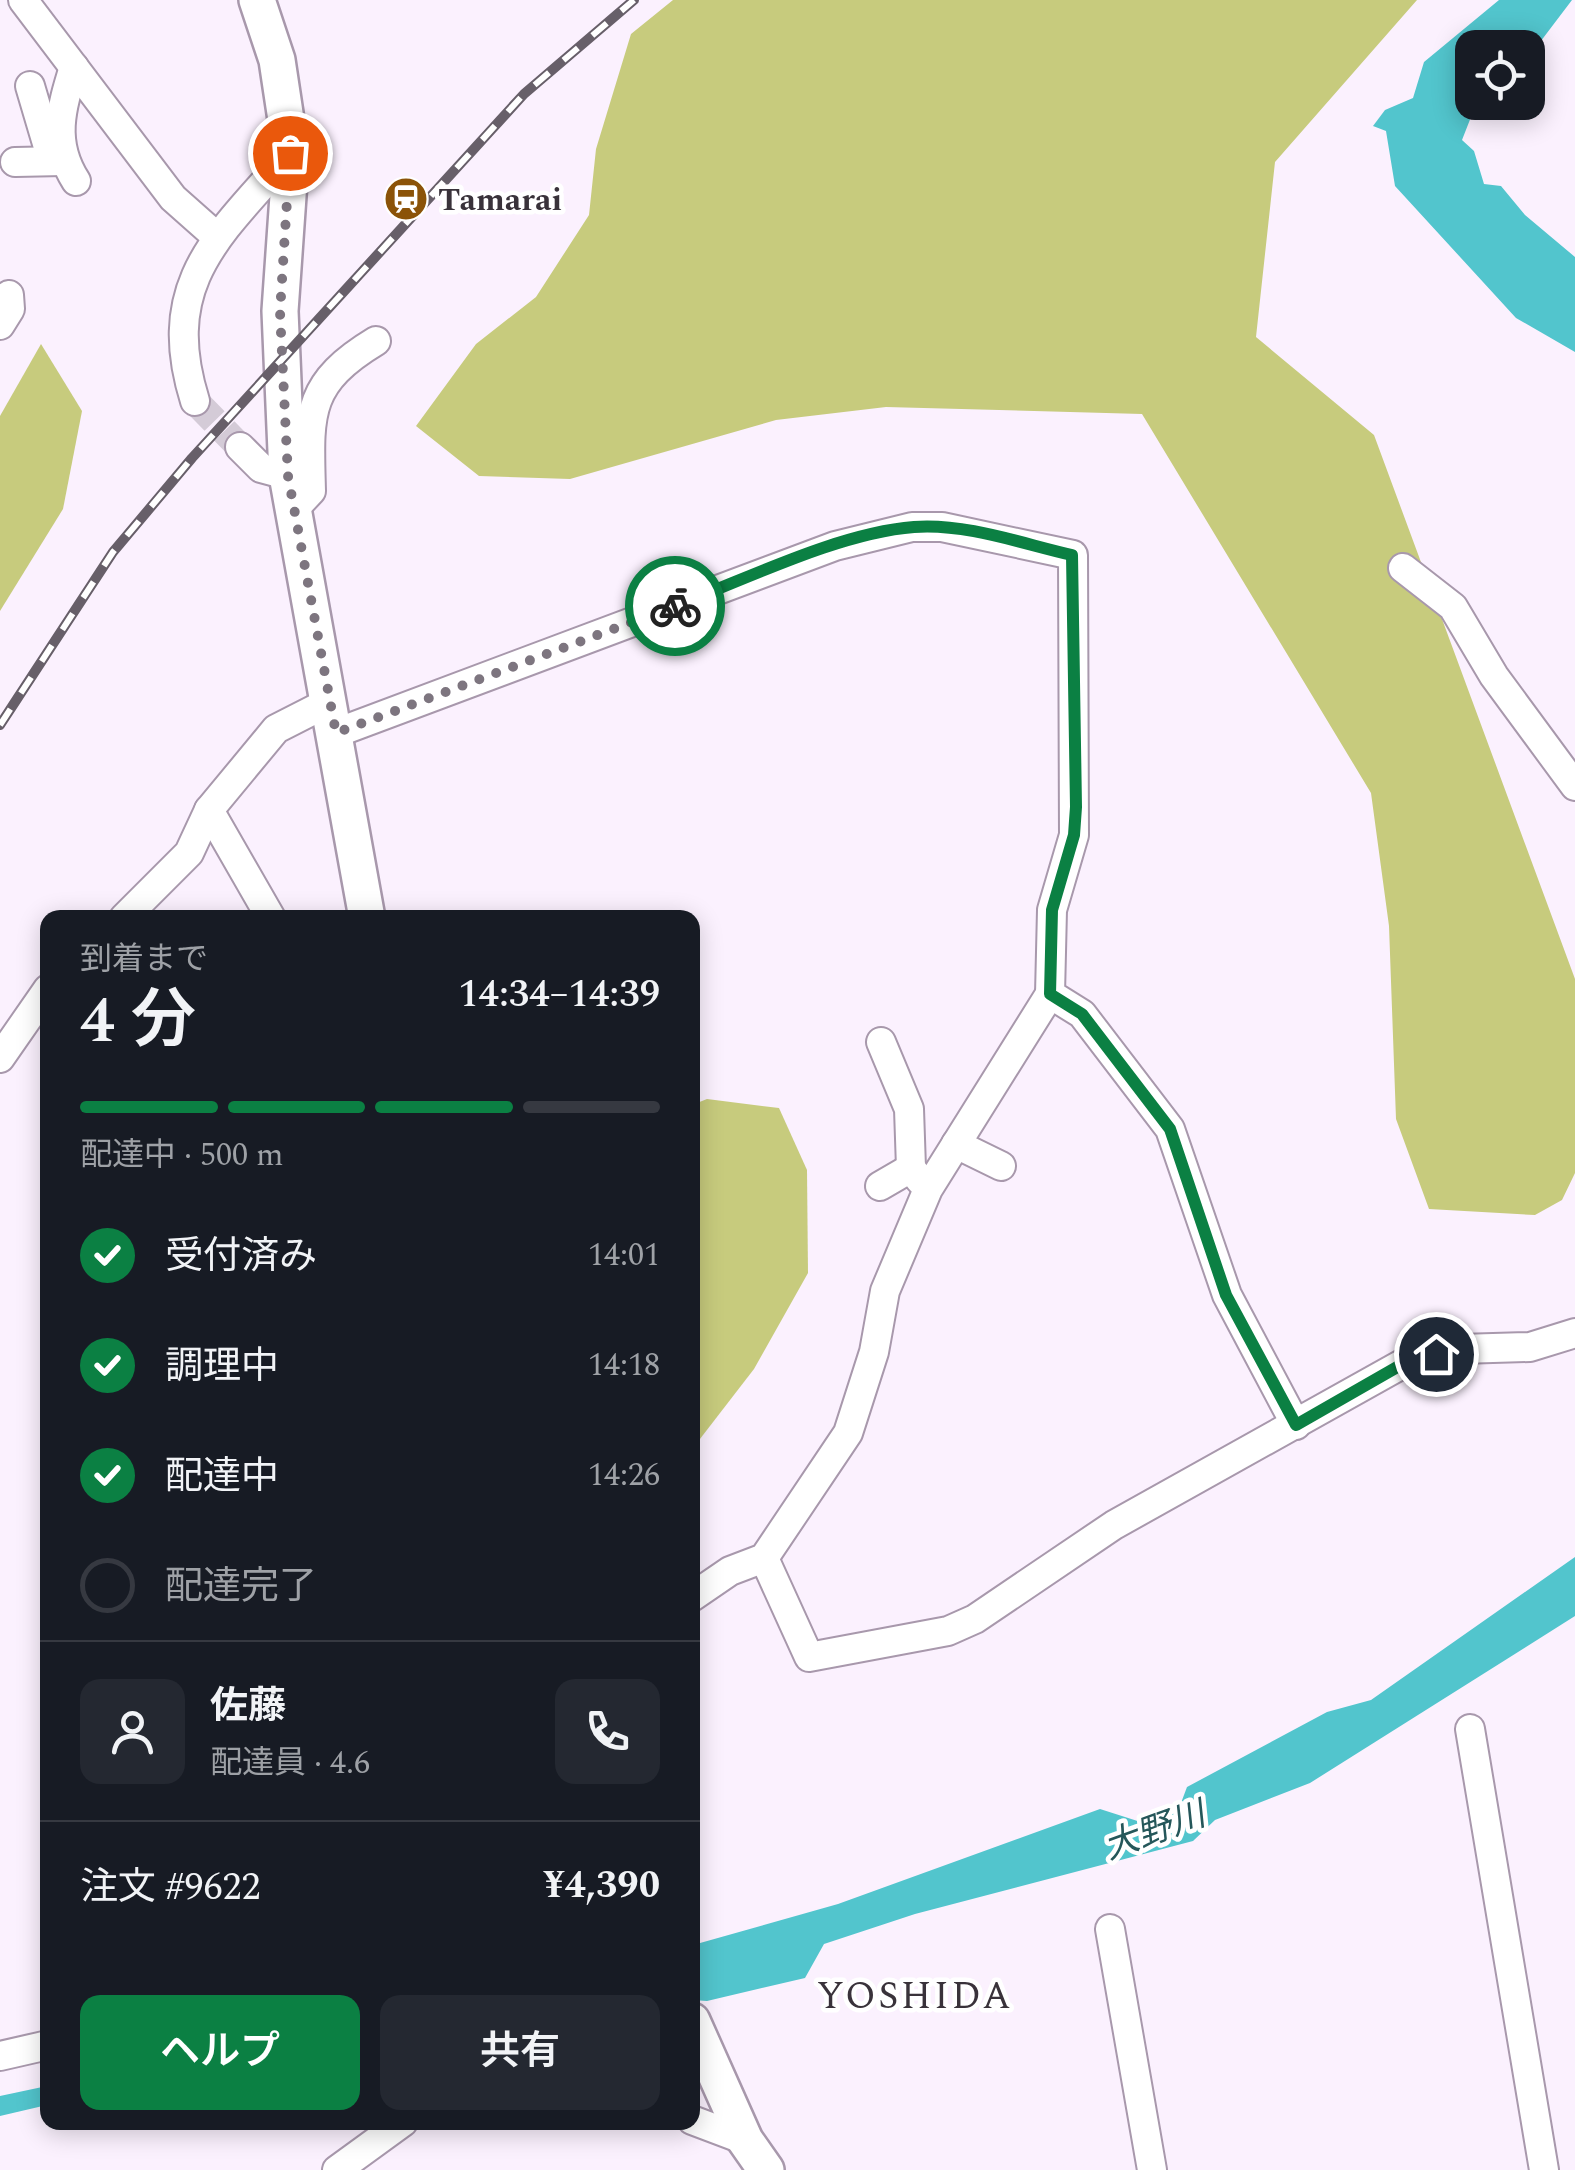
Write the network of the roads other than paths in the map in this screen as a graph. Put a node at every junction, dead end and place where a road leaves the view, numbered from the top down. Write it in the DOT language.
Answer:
graph roads {
  1 [pos="23,0"];
  2 [pos="257,0"];
  3 [pos="74,68"];
  4 [pos="30,86"];
  5 [pos="290,153"];
  6 [pos="15,162"];
  7 [pos="64,167"];
  8 [pos="217,238"];
  9 [pos="8,296"];
  10 [pos="0,326"];
  11 [pos="376,340"];
  12 [pos="194,401"];
  13 [pos="240,447"];
  14 [pos="291,492"];
  15 [pos="1403,568"];
  16 [pos="332,718"];
  17 [pos="1575,786"];
  18 [pos="209,810"];
  19 [pos="132,910"];
  20 [pos="265,910"];
  21 [pos="366,910"];
  22 [pos="1050,994"];
  23 [pos="40,1000"];
  24 [pos="882,1042"];
  25 [pos="0,1058"];
  26 [pos="956,1144"];
  27 [pos="1001,1166"];
  28 [pos="919,1179"];
  29 [pos="880,1186"];
  30 [pos="1575,1333"];
  31 [pos="1296,1425"];
  32 [pos="764,1558"];
  33 [pos="700,1591"];
  34 [pos="1470,1729"];
  35 [pos="1110,1929"];
  36 [pos="700,2039"];
  37 [pos="40,2047"];
  38 [pos="0,2056"];
  39 [pos="700,2123"];
  40 [pos="392,2130"];
  41 [pos="744,2140"];
  42 [pos="337,2170"];
  43 [pos="766,2170"];
  44 [pos="1152,2170"];
  45 [pos="1544,2170"];
  1 -- 3 [label="street"];
  2 -- 5 [label="main road"];
  3 -- 7 [label="street"];
  3 -- 8 [label="street"];
  4 -- 7 [label="street"];
  5 -- 8 [label="street"];
  5 -- 14 [label="main road"];
  6 -- 7 [label="street"];
  8 -- 12 [label="street"];
  9 -- 10 [label="street"];
  11 -- 14 [label="street"];
  13 -- 14 [label="street"];
  14 -- 16 [label="main road"];
  15 -- 17 [label="street"];
  16 -- 18 [label="street"];
  16 -- 21 [label="main road"];
  16 -- 22 [label="street"];
  18 -- 19 [label="street"];
  18 -- 20 [label="street"];
  22 -- 26 [label="street"];
  22 -- 31 [label="street"];
  23 -- 25 [label="street"];
  24 -- 28 [label="street"];
  26 -- 27 [label="street"];
  26 -- 28 [label="street"];
  28 -- 29 [label="street"];
  28 -- 32 [label="street"];
  30 -- 31 [label="street"];
  31 -- 32 [label="street"];
  32 -- 33 [label="street"];
  34 -- 45 [label="street"];
  35 -- 44 [label="street"];
  36 -- 41 [label="main road"];
  37 -- 38 [label="street"];
  39 -- 41 [label="street"];
  40 -- 42 [label="street"];
  41 -- 43 [label="main road"];
}
